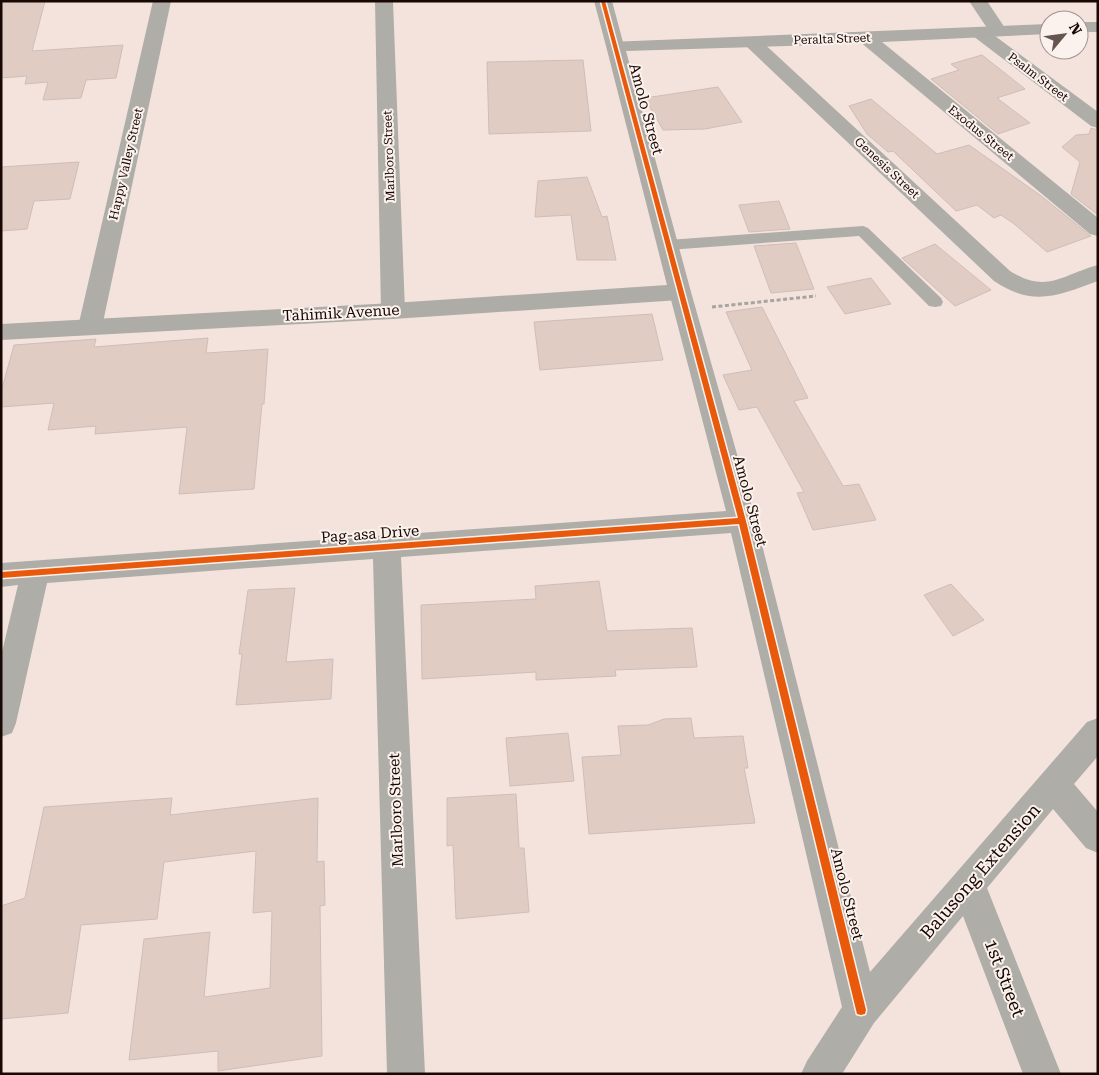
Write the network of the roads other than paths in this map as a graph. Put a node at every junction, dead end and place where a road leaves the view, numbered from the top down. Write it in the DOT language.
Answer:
graph roads {
  1 [pos="162,1"];
  2 [pos="384,1"];
  3 [pos="603,1"];
  4 [pos="978,1"];
  5 [pos="1039,29"];
  6 [pos="998,31"];
  7 [pos="979,32"];
  8 [pos="865,38"];
  9 [pos="752,42"];
  10 [pos="615,46"];
  11 [pos="1098,122"];
  12 [pos="1098,229"];
  13 [pos="668,246"];
  14 [pos="1098,272"];
  15 [pos="683,301"];
  16 [pos="935,302"];
  17 [pos="393,311"];
  18 [pos="90,327"];
  19 [pos="1,332"];
  20 [pos="742,521"];
  21 [pos="387,547"];
  22 [pos="35,572"];
  23 [pos="1,575"];
  24 [pos="1,723"];
  25 [pos="1098,732"];
  26 [pos="1054,786"];
  27 [pos="1098,837"];
  28 [pos="968,883"];
  29 [pos="861,1010"];
  30 [pos="406,1074"];
  31 [pos="820,1074"];
  32 [pos="1042,1074"];
  1 -- 18 [label="street, Happy Valley Street"];
  2 -- 17 [label="street, Marlboro Street"];
  3 -- 10 [label="street, Amolo Street"];
  4 -- 6 [label="street"];
  5 -- 6 [label="street, Peralta Street"];
  6 -- 7 [label="street, Peralta Street"];
  7 -- 8 [label="street, Peralta Street"];
  7 -- 11 [label="street, Psalm Street"];
  8 -- 9 [label="street, Peralta Street"];
  8 -- 12 [label="street, Exodus Street"];
  9 -- 10 [label="street, Peralta Street"];
  9 -- 14 [label="street, Genesis Street"];
  10 -- 13 [label="street, Amolo Street"];
  13 -- 15 [label="street, Amolo Street"];
  13 -- 16 [label="lane"];
  15 -- 17 [label="street, Tahimik Avenue"];
  15 -- 20 [label="street, Amolo Street"];
  17 -- 18 [label="street, Tahimik Avenue"];
  18 -- 19 [label="street, Tahimik Avenue"];
  20 -- 21 [label="street, Pag-asa Drive"];
  20 -- 29 [label="street, Amolo Street"];
  21 -- 22 [label="street, Pag-asa Drive"];
  21 -- 30 [label="street, Marlboro Street"];
  22 -- 23 [label="street, Pag-asa Drive"];
  22 -- 24 [label="street"];
  25 -- 26 [label="street, Balusong Extension"];
  26 -- 27 [label="street"];
  26 -- 28 [label="street, Balusong Extension"];
  28 -- 29 [label="street, Balusong Extension"];
  28 -- 32 [label="street, 1st Street"];
  29 -- 31 [label="street, Balusong Extension"];
}
